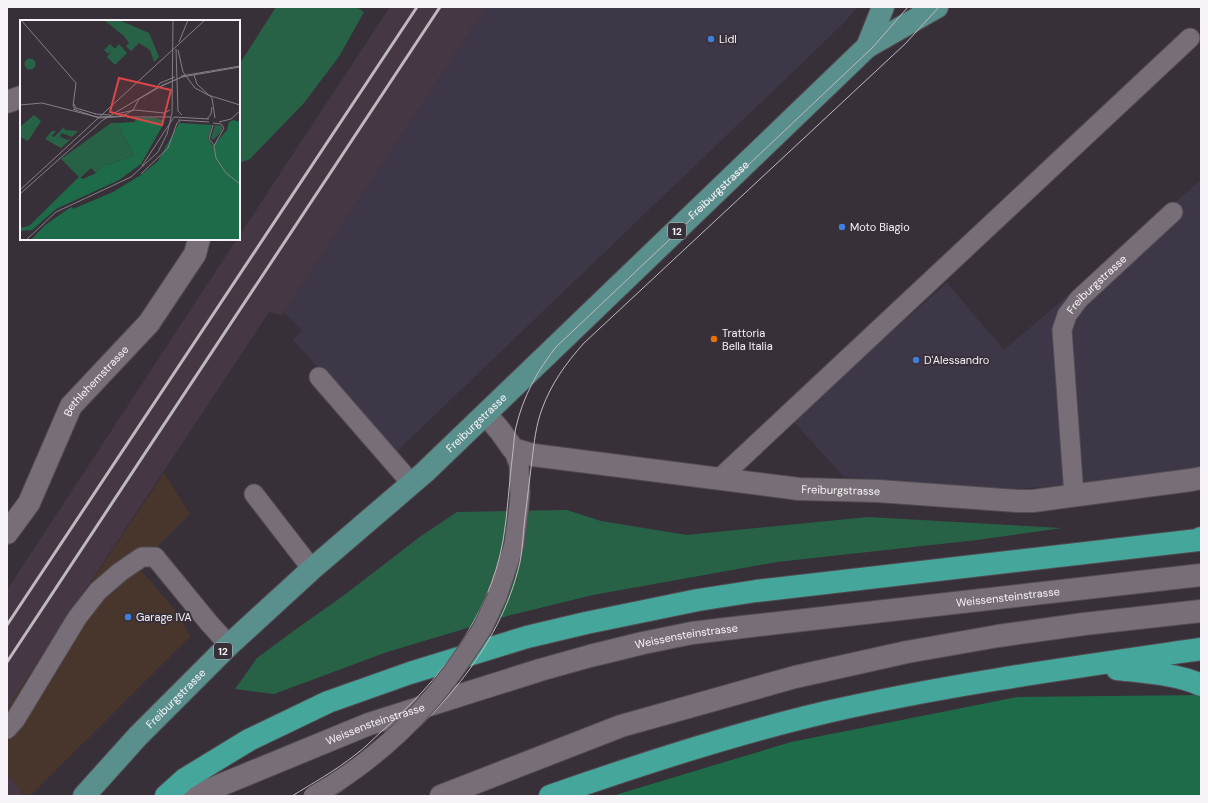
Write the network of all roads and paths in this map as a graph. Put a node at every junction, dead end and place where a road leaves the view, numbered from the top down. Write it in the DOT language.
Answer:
graph roads {
  1 [pos="884,7"];
  2 [pos="917,7"];
  3 [pos="937,7"];
  4 [pos="1190,38"];
  5 [pos="868,47"];
  6 [pos="20,97"];
  7 [pos="7,102"];
  8 [pos="1173,212"];
  9 [pos="199,240"];
  10 [pos="319,377"];
  11 [pos="486,414"];
  12 [pos="513,449"];
  13 [pos="1201,478"];
  14 [pos="719,479"];
  15 [pos="412,484"];
  16 [pos="254,494"];
  17 [pos="1074,495"];
  18 [pos="7,533"];
  19 [pos="1200,539"];
  20 [pos="312,569"];
  21 [pos="1201,575"];
  22 [pos="1201,611"];
  23 [pos="228,645"];
  24 [pos="1201,649"];
  25 [pos="1090,665"];
  26 [pos="1201,685"];
  27 [pos="7,729"];
  28 [pos="84,796"];
  29 [pos="166,796"];
  30 [pos="194,796"];
  31 [pos="313,796"];
  32 [pos="441,796"];
  33 [pos="550,796"];
  1 -- 5 [label="main road, Freiburgstrasse / 12"];
  2 -- 5 [label="lane, Freiburgstrasse"];
  3 -- 5 [label="main road, Freiburgstrasse / 12"];
  4 -- 14 [label="lane"];
  5 -- 11 [label="main road, Freiburgstrasse / 12"];
  6 -- 7 [label="main road"];
  8 -- 17 [label="lane, Freiburgstrasse"];
  9 -- 18 [label="main road, Bethlehemstrasse"];
  10 -- 15 [label="lane"];
  11 -- 12 [label="main road"];
  11 -- 15 [label="main road, Freiburgstrasse / 12"];
  12 -- 14 [label="main road, Freiburgstrasse"];
  12 -- 31 [label="lane, bridge"];
  13 -- 17 [label="main road, Freiburgstrasse"];
  14 -- 17 [label="main road, Freiburgstrasse"];
  15 -- 20 [label="main road, Freiburgstrasse / 12"];
  16 -- 20 [label="lane"];
  19 -- 29 [label="highway"];
  20 -- 23 [label="main road, Freiburgstrasse / 12"];
  21 -- 30 [label="main road, Weissensteinstrasse"];
  22 -- 32 [label="main road"];
  23 -- 27 [label="lane"];
  23 -- 28 [label="main road, Freiburgstrasse / 12"];
  24 -- 25 [label="highway"];
  25 -- 26 [label="highway"];
  25 -- 33 [label="highway"];
}
